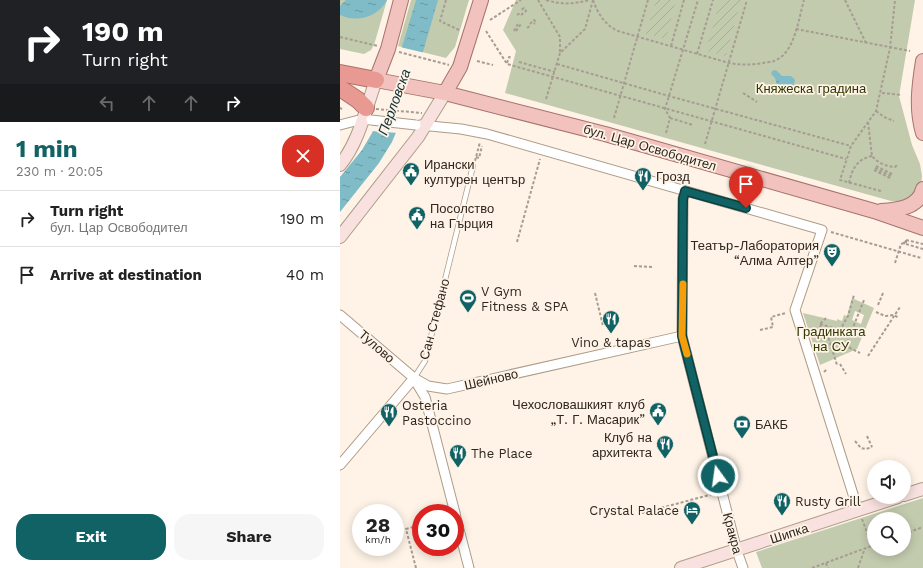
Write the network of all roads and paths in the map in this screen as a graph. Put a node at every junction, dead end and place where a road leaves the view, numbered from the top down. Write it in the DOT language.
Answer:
graph roads {
  1 [pos="402,0"];
  2 [pos="446,0"];
  3 [pos="481,0"];
  4 [pos="521,0"];
  5 [pos="538,0"];
  6 [pos="546,0"];
  7 [pos="590,0"];
  8 [pos="593,0"];
  9 [pos="648,0"];
  10 [pos="684,0"];
  11 [pos="698,0"];
  12 [pos="713,0"];
  13 [pos="747,0"];
  14 [pos="800,0"];
  15 [pos="804,0"];
  16 [pos="845,0"];
  17 [pos="895,0"];
  18 [pos="802,5"];
  19 [pos="520,12"];
  20 [pos="516,15"];
  21 [pos="490,20"];
  22 [pos="520,24"];
  23 [pos="531,25"];
  24 [pos="528,29"];
  25 [pos="796,29"];
  26 [pos="486,31"];
  27 [pos="516,31"];
  28 [pos="462,32"];
  29 [pos="340,36"];
  30 [pos="638,37"];
  31 [pos="866,44"];
  32 [pos="671,46"];
  33 [pos="381,47"];
  34 [pos="890,48"];
  35 [pos="683,50"];
  36 [pos="910,51"];
  37 [pos="396,52"];
  38 [pos="560,53"];
  39 [pos="697,54"];
  40 [pos="512,58"];
  41 [pos="477,61"];
  42 [pos="923,61"];
  43 [pos="519,62"];
  44 [pos="444,63"];
  45 [pos="729,63"];
  46 [pos="507,64"];
  47 [pos="557,64"];
  48 [pos="493,65"];
  49 [pos="555,72"];
  50 [pos="340,73"];
  51 [pos="553,77"];
  52 [pos="381,81"];
  53 [pos="624,84"];
  54 [pos="340,88"];
  55 [pos="439,92"];
  56 [pos="743,93"];
  57 [pos="881,93"];
  58 [pos="902,95"];
  59 [pos="621,96"];
  60 [pos="669,96"];
  61 [pos="921,98"];
  62 [pos="546,99"];
  63 [pos="757,102"];
  64 [pos="665,109"];
  65 [pos="715,109"];
  66 [pos="876,111"];
  67 [pos="422,113"];
  68 [pos="369,114"];
  69 [pos="614,118"];
  70 [pos="670,118"];
  71 [pos="868,121"];
  72 [pos="894,121"];
  73 [pos="711,122"];
  74 [pos="340,125"];
  75 [pos="421,125"];
  76 [pos="693,125"];
  77 [pos="666,132"];
  78 [pos="923,133"];
  79 [pos="481,140"];
  80 [pos="705,144"];
  81 [pos="483,146"];
  82 [pos="851,146"];
  83 [pos="543,150"];
  84 [pos="872,156"];
  85 [pos="846,159"];
  86 [pos="341,164"];
  87 [pos="898,164"];
  88 [pos="474,166"];
  89 [pos="891,176"];
  90 [pos="849,182"];
  91 [pos="923,189"];
  92 [pos="881,190"];
  93 [pos="685,191"];
  94 [pos="874,211"];
  95 [pos="923,228"];
  96 [pos="822,230"];
  97 [pos="340,236"];
  98 [pos="517,242"];
  99 [pos="905,243"];
  100 [pos="923,244"];
  101 [pos="923,248"];
  102 [pos="898,252"];
  103 [pos="921,258"];
  104 [pos="895,263"];
  105 [pos="634,266"];
  106 [pos="652,267"];
  107 [pos="883,293"];
  108 [pos="595,294"];
  109 [pos="854,295"];
  110 [pos="864,300"];
  111 [pos="878,305"];
  112 [pos="900,307"];
  113 [pos="795,310"];
  114 [pos="876,312"];
  115 [pos="340,315"];
  116 [pos="894,315"];
  117 [pos="826,318"];
  118 [pos="900,318"];
  119 [pos="820,324"];
  120 [pos="603,326"];
  121 [pos="760,330"];
  122 [pos="840,330"];
  123 [pos="827,333"];
  124 [pos="850,334"];
  125 [pos="682,336"];
  126 [pos="838,336"];
  127 [pos="846,346"];
  128 [pos="832,350"];
  129 [pos="860,353"];
  130 [pos="868,356"];
  131 [pos="840,364"];
  132 [pos="837,365"];
  133 [pos="846,374"];
  134 [pos="414,378"];
  135 [pos="867,436"];
  136 [pos="855,441"];
  137 [pos="340,466"];
  138 [pos="923,489"];
  139 [pos="722,492"];
  140 [pos="911,493"];
  141 [pos="453,504"];
  142 [pos="876,504"];
  143 [pos="858,510"];
  144 [pos="642,513"];
  145 [pos="412,527"];
  146 [pos="923,527"];
  147 [pos="867,531"];
  148 [pos="911,531"];
  149 [pos="464,548"];
  150 [pos="865,548"];
  151 [pos="737,550"];
  152 [pos="412,552"];
  153 [pos="413,556"];
  154 [pos="826,563"];
  155 [pos="416,568"];
  156 [pos="469,568"];
  157 [pos="681,568"];
  158 [pos="743,568"];
  159 [pos="812,568"];
  160 [pos="828,568"];
  161 [pos="858,568"];
  1 -- 52 [label="main road"];
  2 -- 28 [label="path"];
  3 -- 55 [label="main road"];
  4 -- 21 [label="path"];
  5 -- 38 [label="path"];
  6 -- 7 [label="path"];
  8 -- 30 [label="path"];
  8 -- 38 [label="path"];
  9 -- 30 [label="path"];
  10 -- 32 [label="path"];
  11 -- 35 [label="path"];
  12 -- 39 [label="path"];
  13 -- 45 [label="path"];
  14 -- 18 [label="path"];
  15 -- 18 [label="path"];
  16 -- 31 [label="path"];
  17 -- 34 [label="path"];
  18 -- 25 [label="path"];
  19 -- 20 [label="path"];
  22 -- 27 [label="path"];
  23 -- 24 [label="path"];
  25 -- 31 [label="path"];
  25 -- 45 [label="path"];
  26 -- 46 [label="path"];
  29 -- 33 [label="path"];
  30 -- 32 [label="path"];
  30 -- 53 [label="path"];
  31 -- 34 [label="path"];
  32 -- 35 [label="path"];
  34 -- 36 [label="path"];
  34 -- 57 [label="path"];
  35 -- 39 [label="path"];
  35 -- 60 [label="path"];
  37 -- 44 [label="path"];
  38 -- 47 [label="path"];
  39 -- 45 [label="path"];
  40 -- 46 [label="path"];
  41 -- 48 [label="path"];
  42 -- 61 [label="main road"];
  43 -- 49 [label="path"];
  45 -- 65 [label="path"];
  46 -- 51 [label="path"];
  47 -- 49 [label="path"];
  47 -- 53 [label="path"];
  49 -- 51 [label="path"];
  50 -- 52 [label="highway"];
  51 -- 59 [label="path"];
  51 -- 62 [label="path"];
  52 -- 55 [label="main road, бул. Цар Освободител"];
  52 -- 68 [label="main road"];
  53 -- 59 [label="path"];
  53 -- 60 [label="path"];
  54 -- 68 [label="highway"];
  55 -- 75 [label="main road"];
  55 -- 94 [label="main road, бул. Цар Освободител"];
  56 -- 63 [label="path"];
  57 -- 58 [label="path"];
  57 -- 66 [label="path"];
  59 -- 64 [label="path"];
  59 -- 69 [label="path"];
  60 -- 64 [label="path"];
  60 -- 65 [label="path"];
  61 -- 78 [label="main road"];
  64 -- 70 [label="path"];
  64 -- 73 [label="path"];
  65 -- 73 [label="path"];
  65 -- 82 [label="path"];
  66 -- 71 [label="path"];
  66 -- 72 [label="path"];
  67 -- 68 [label="path, bridge"];
  68 -- 74 [label="street"];
  68 -- 75 [label="street, bridge"];
  68 -- 86 [label="main road"];
  70 -- 76 [label="path"];
  70 -- 77 [label="path"];
  71 -- 82 [label="path"];
  71 -- 84 [label="path"];
  73 -- 80 [label="path"];
  73 -- 85 [label="path"];
  75 -- 83 [label="street"];
  75 -- 97 [label="main road"];
  79 -- 81 [label="path"];
  82 -- 85 [label="path"];
  83 -- 93 [label="street"];
  83 -- 98 [label="path"];
  84 -- 87 [label="path"];
  84 -- 90 [label="path"];
  85 -- 90 [label="path"];
  88 -- 134 [label="lane, Сан Стефано"];
  89 -- 89 [label="path"];
  90 -- 92 [label="path"];
  91 -- 94 [label="main road"];
  93 -- 96 [label="street"];
  93 -- 125 [label="street, Кракра"];
  94 -- 95 [label="main road, бул. Цар Освободител"];
  96 -- 102 [label="path"];
  96 -- 113 [label="street"];
  99 -- 100 [label="path"];
  99 -- 101 [label="path"];
  99 -- 102 [label="path"];
  102 -- 103 [label="path"];
  102 -- 104 [label="path"];
  105 -- 106 [label="path"];
  107 -- 111 [label="path"];
  108 -- 120 [label="path"];
  109 -- 122 [label="path"];
  110 -- 124 [label="path"];
  112 -- 116 [label="path"];
  113 -- 121 [label="path"];
  113 -- 143 [label="street"];
  114 -- 116 [label="path"];
  115 -- 134 [label="street, Тулово"];
  116 -- 118 [label="path"];
  116 -- 130 [label="path"];
  117 -- 119 [label="path"];
  119 -- 122 [label="path"];
  119 -- 123 [label="path"];
  122 -- 126 [label="path"];
  123 -- 126 [label="path"];
  123 -- 128 [label="path"];
  124 -- 126 [label="path"];
  124 -- 127 [label="path"];
  125 -- 134 [label="street, Шейново"];
  125 -- 139 [label="street, Кракра"];
  127 -- 128 [label="path"];
  127 -- 129 [label="path"];
  128 -- 132 [label="path"];
  131 -- 133 [label="path"];
  134 -- 137 [label="street"];
  134 -- 141 [label="street"];
  135 -- 136 [label="path"];
  138 -- 140 [label="main road"];
  139 -- 144 [label="path"];
  139 -- 151 [label="street, Кракра"];
  142 -- 143 [label="main road, Шипка"];
  143 -- 147 [label="path"];
  143 -- 151 [label="main road, Шипка"];
  145 -- 152 [label="path"];
  146 -- 148 [label="path"];
  149 -- 156 [label="street"];
  150 -- 154 [label="path"];
  150 -- 161 [label="path"];
  151 -- 157 [label="main road, Шипка"];
  151 -- 158 [label="street, Кракра"];
  153 -- 155 [label="path"];
  154 -- 159 [label="path"];
  154 -- 160 [label="path"];
}
